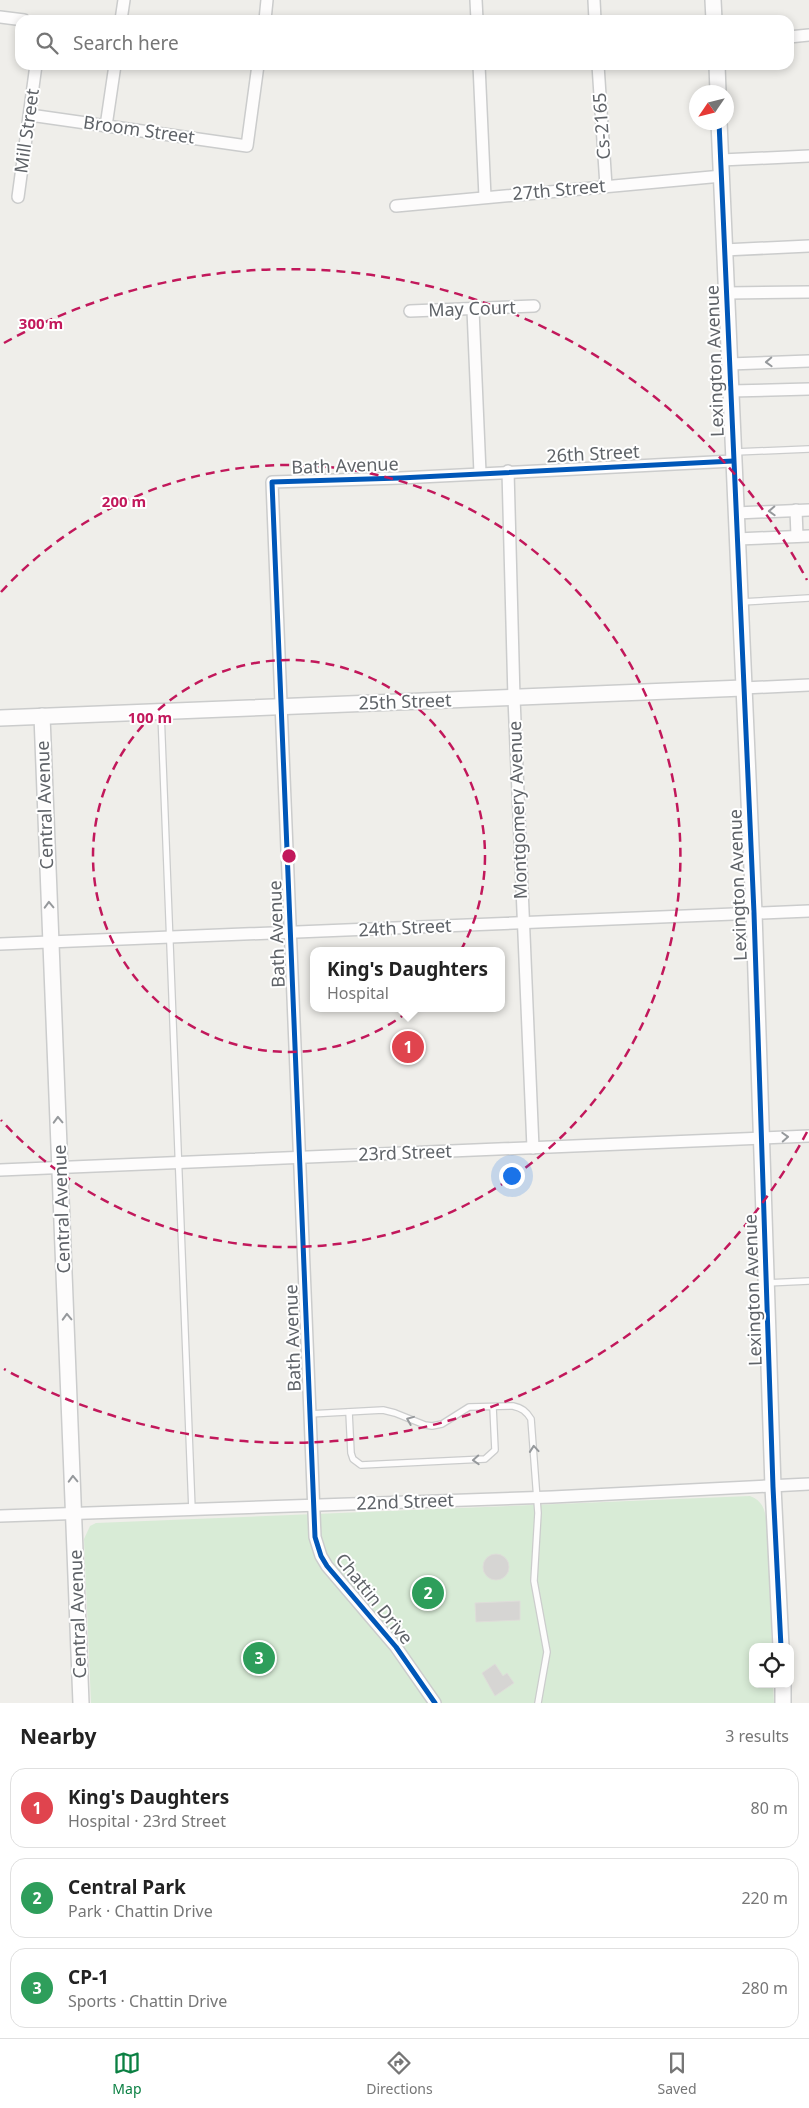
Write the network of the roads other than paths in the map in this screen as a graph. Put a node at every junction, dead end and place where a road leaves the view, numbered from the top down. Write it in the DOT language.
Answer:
graph roads {
  1 [pos="124,0"];
  2 [pos="267,0"];
  3 [pos="476,0"];
  4 [pos="594,0"];
  5 [pos="713,0"];
  6 [pos="122,15"];
  7 [pos="265,15"];
  8 [pos="477,15"];
  9 [pos="595,15"];
  10 [pos="714,15"];
  11 [pos="0,17"];
  12 [pos="15,19"];
  13 [pos="809,35"];
  14 [pos="794,36"];
  15 [pos="35,70"];
  16 [pos="114,70"];
  17 [pos="257,70"];
  18 [pos="479,70"];
  19 [pos="598,70"];
  20 [pos="717,70"];
  21 [pos="718,85"];
  22 [pos="30,115"];
  23 [pos="106,126"];
  24 [pos="719,130"];
  25 [pos="809,156"];
  26 [pos="721,160"];
  27 [pos="722,176"];
  28 [pos="606,186"];
  29 [pos="18,197"];
  30 [pos="485,197"];
  31 [pos="396,206"];
  32 [pos="809,246"];
  33 [pos="724,250"];
  34 [pos="809,292"];
  35 [pos="727,293"];
  36 [pos="534,306"];
  37 [pos="473,310"];
  38 [pos="410,311"];
  39 [pos="809,361"];
  40 [pos="729,364"];
  41 [pos="809,389"];
  42 [pos="730,391"];
  43 [pos="809,449"];
  44 [pos="733,457"];
  45 [pos="508,471"];
  46 [pos="480,473"];
  47 [pos="453,475"];
  48 [pos="796,510"];
  49 [pos="809,510"];
  50 [pos="736,513"];
  51 [pos="803,536"];
  52 [pos="737,539"];
  53 [pos="809,598"];
  54 [pos="741,602"];
  55 [pos="809,685"];
  56 [pos="743,688"];
  57 [pos="514,698"];
  58 [pos="281,708"];
  59 [pos="160,711"];
  60 [pos="42,716"];
  61 [pos="0,718"];
  62 [pos="809,911"];
  63 [pos="754,914"];
  64 [pos="522,922"];
  65 [pos="290,933"];
  66 [pos="170,936"];
  67 [pos="51,942"];
  68 [pos="0,944"];
  69 [pos="809,1136"];
  70 [pos="761,1138"];
  71 [pos="532,1148"];
  72 [pos="299,1158"];
  73 [pos="179,1162"];
  74 [pos="60,1168"];
  75 [pos="0,1170"];
  76 [pos="809,1280"];
  77 [pos="766,1282"];
  78 [pos="493,1407"];
  79 [pos="349,1412"];
  80 [pos="310,1414"];
  81 [pos="809,1484"];
  82 [pos="773,1487"];
  83 [pos="538,1498"];
  84 [pos="313,1505"];
  85 [pos="192,1510"];
  86 [pos="74,1515"];
  87 [pos="0,1516"];
  88 [pos="781,1643"];
  89 [pos="783,1688"];
  90 [pos="81,1703"];
  91 [pos="435,1703"];
  92 [pos="538,1703"];
  93 [pos="783,1703"];
  1 -- 6 [label="street"];
  2 -- 7 [label="street"];
  3 -- 8 [label="street"];
  4 -- 9 [label="street"];
  5 -- 10 [label="street"];
  11 -- 12 [label="street"];
  13 -- 14 [label="street"];
  15 -- 22 [label="street, Mill Street"];
  16 -- 23 [label="street"];
  17 -- 23 [label="street, Broom Street"];
  18 -- 30 [label="street"];
  19 -- 28 [label="street, Cs-2165"];
  20 -- 21 [label="street"];
  22 -- 23 [label="street, Broom Street"];
  22 -- 29 [label="street, Mill Street"];
  24 -- 26 [label="street, Lexington Avenue"];
  25 -- 26 [label="street"];
  26 -- 27 [label="street, Lexington Avenue"];
  27 -- 28 [label="street, 27th Street"];
  27 -- 33 [label="street, Lexington Avenue"];
  28 -- 30 [label="street, 27th Street"];
  30 -- 31 [label="street, 27th Street"];
  32 -- 33 [label="street"];
  33 -- 35 [label="street, Lexington Avenue"];
  34 -- 35 [label="street"];
  35 -- 40 [label="street, Lexington Avenue"];
  36 -- 37 [label="street, May Court"];
  37 -- 38 [label="street, May Court"];
  37 -- 46 [label="street"];
  39 -- 40 [label="street, one-way"];
  40 -- 42 [label="street, Lexington Avenue"];
  41 -- 42 [label="street"];
  42 -- 44 [label="street, Lexington Avenue"];
  43 -- 44 [label="lane"];
  44 -- 45 [label="street, 26th Street"];
  44 -- 50 [label="street, Lexington Avenue"];
  45 -- 46 [label="street, 26th Street"];
  45 -- 57 [label="street, Montgomery Avenue"];
  46 -- 47 [label="street, 26th Street"];
  47 -- 58 [label="street, Bath Avenue"];
  48 -- 49 [label="street"];
  48 -- 50 [label="street, one-way"];
  48 -- 51 [label="street"];
  50 -- 52 [label="street, Lexington Avenue"];
  51 -- 52 [label="street"];
  52 -- 54 [label="street, Lexington Avenue"];
  53 -- 54 [label="lane"];
  54 -- 56 [label="street, Lexington Avenue"];
  55 -- 56 [label="street, 25th Street"];
  56 -- 57 [label="street, 25th Street"];
  56 -- 63 [label="street, Lexington Avenue"];
  57 -- 58 [label="street, 25th Street"];
  57 -- 64 [label="street, Montgomery Avenue"];
  58 -- 59 [label="street, 25th Street"];
  58 -- 65 [label="street, Bath Avenue"];
  59 -- 60 [label="street, 25th Street"];
  59 -- 66 [label="lane"];
  60 -- 61 [label="street, 25th Street"];
  67 -- 60 [label="street, Central Avenue, one-way"];
  62 -- 63 [label="street, 24th Street"];
  63 -- 64 [label="street, 24th Street"];
  63 -- 70 [label="street, Lexington Avenue"];
  64 -- 65 [label="street, 24th Street"];
  64 -- 71 [label="street, Montgomery Avenue"];
  65 -- 66 [label="street, 24th Street"];
  65 -- 72 [label="street, Bath Avenue"];
  66 -- 67 [label="street, 24th Street"];
  66 -- 73 [label="lane"];
  67 -- 68 [label="street, 24th Street"];
  74 -- 67 [label="street, Central Avenue, one-way"];
  70 -- 69 [label="street, 23rd Street, one-way"];
  70 -- 71 [label="street, 23rd Street"];
  70 -- 77 [label="street, Lexington Avenue"];
  71 -- 72 [label="street, 23rd Street"];
  72 -- 73 [label="street, 23rd Street"];
  72 -- 80 [label="street, Bath Avenue"];
  73 -- 74 [label="street, 23rd Street"];
  73 -- 85 [label="lane"];
  74 -- 75 [label="street, 23rd Street"];
  86 -- 74 [label="street, Central Avenue, one-way"];
  76 -- 77 [label="lane"];
  77 -- 82 [label="street, Lexington Avenue"];
  78 -- 79 [label="lane, one-way"];
  78 -- 79 [label="lane, one-way"];
  83 -- 78 [label="lane, one-way"];
  79 -- 80 [label="lane"];
  80 -- 84 [label="street, Bath Avenue"];
  81 -- 82 [label="street, 22nd Street"];
  82 -- 83 [label="street, 22nd Street"];
  82 -- 88 [label="street, Lexington Avenue"];
  83 -- 84 [label="street, 22nd Street"];
  83 -- 92 [label="lane"];
  84 -- 85 [label="street, 22nd Street"];
  84 -- 91 [label="street, Chattin Drive"];
  85 -- 86 [label="street, 22nd Street"];
  86 -- 87 [label="street, 22nd Street"];
  86 -- 90 [label="street, Central Avenue"];
  89 -- 93 [label="street"];
}
